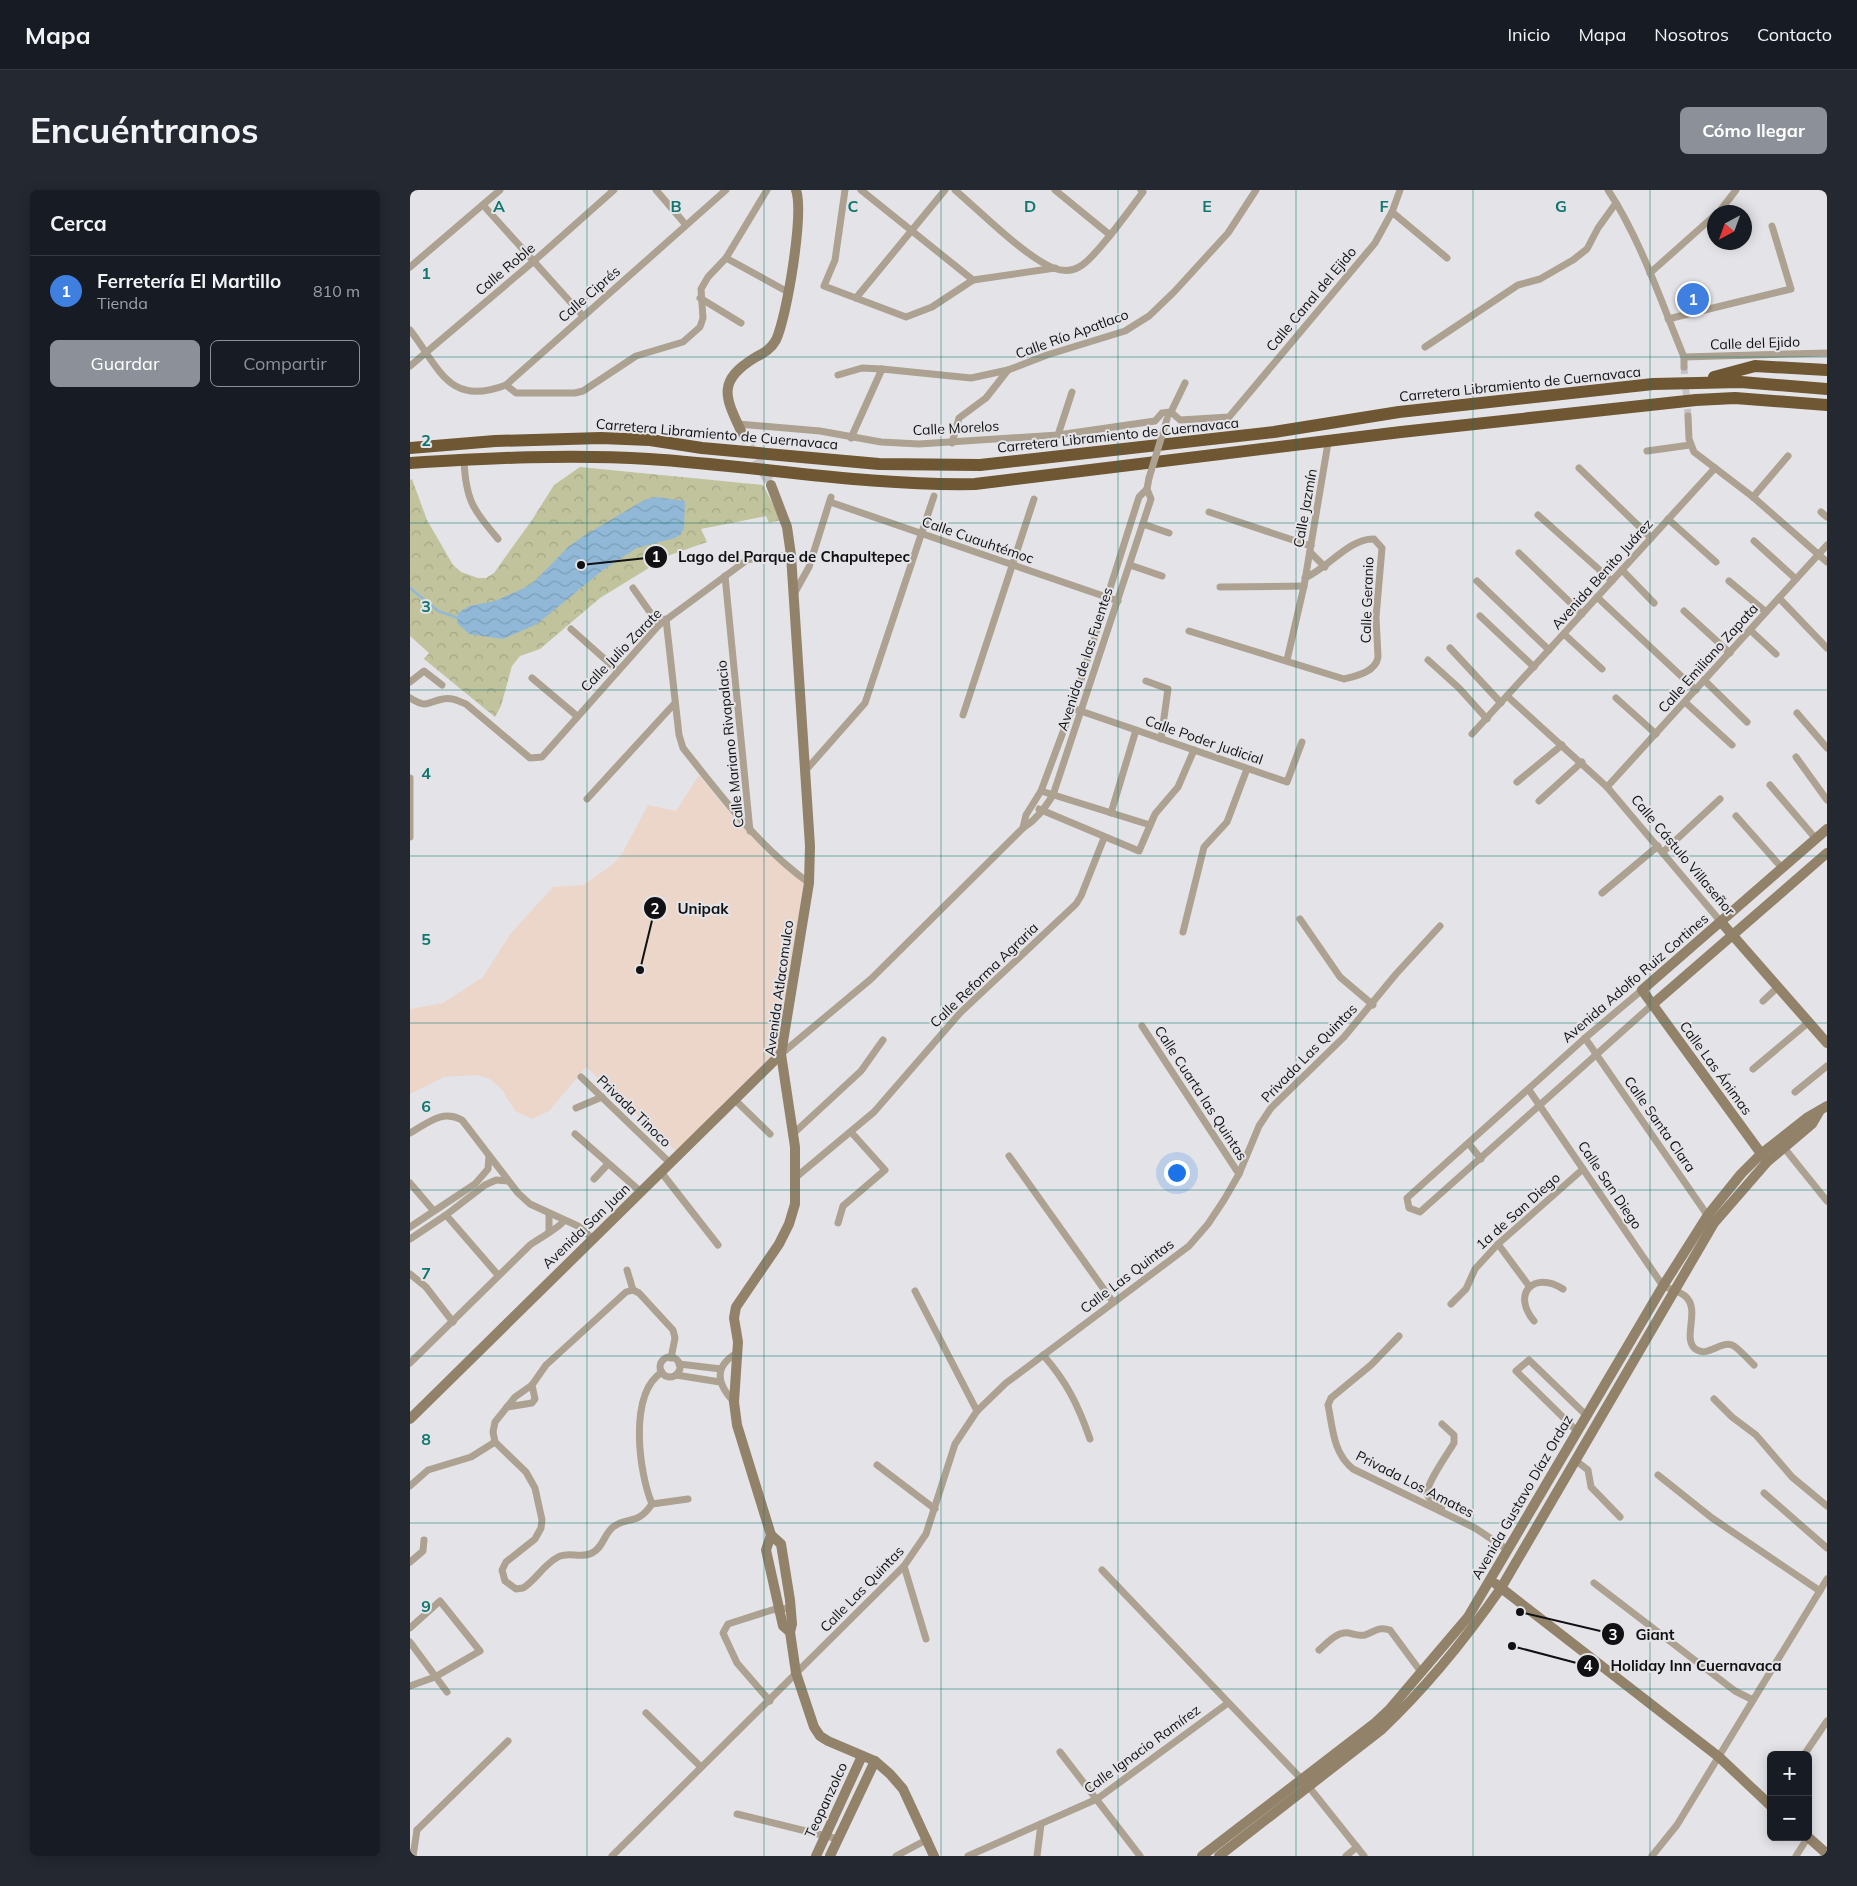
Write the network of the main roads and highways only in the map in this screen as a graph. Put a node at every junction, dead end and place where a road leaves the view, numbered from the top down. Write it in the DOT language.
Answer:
graph roads {
  1 [pos="1827,370"];
  2 [pos="1695,382"];
  3 [pos="1827,389"];
  4 [pos="1827,405"];
  5 [pos="410,448"];
  6 [pos="410,463"];
  1 -- 2 [label="highway"];
  2 -- 3 [label="highway, Carretera Libramiento de Cuernavaca"];
  2 -- 5 [label="highway, Carretera Libramiento de Cuernavaca"];
  4 -- 6 [label="highway"];
}
